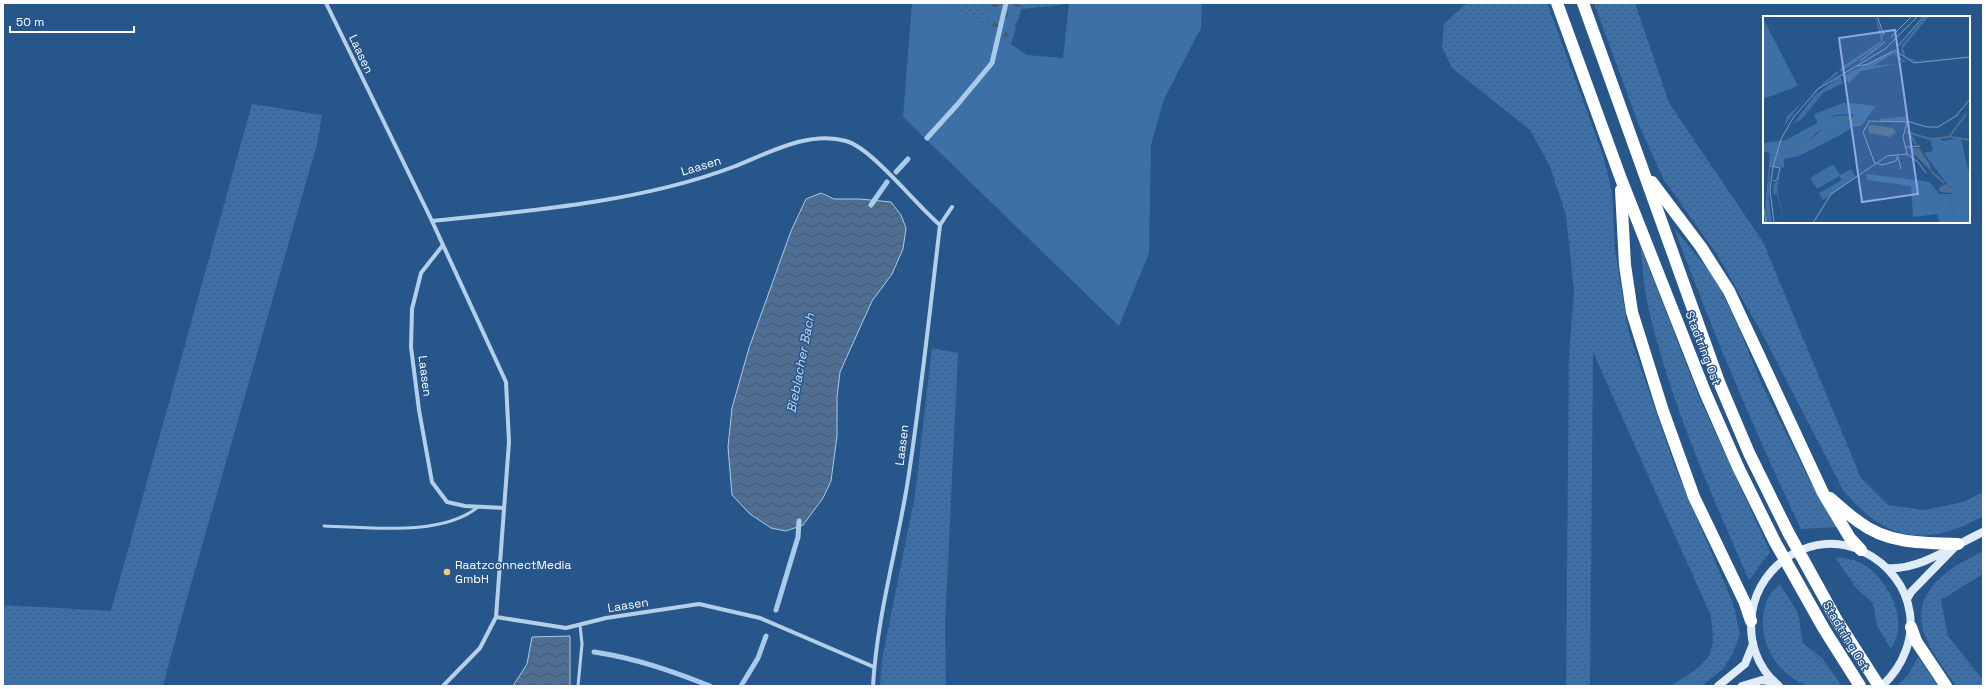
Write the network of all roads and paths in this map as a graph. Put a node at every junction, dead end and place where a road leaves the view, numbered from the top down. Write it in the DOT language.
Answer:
graph roads {
  1 [pos="326,3"];
  2 [pos="1557,3"];
  3 [pos="1583,3"];
  4 [pos="1643,169"];
  5 [pos="1621,179"];
  6 [pos="952,207"];
  7 [pos="432,221"];
  8 [pos="940,224"];
  9 [pos="443,245"];
  10 [pos="1823,493"];
  11 [pos="478,507"];
  12 [pos="504,508"];
  13 [pos="324,526"];
  14 [pos="1983,532"];
  15 [pos="1958,544"];
  16 [pos="1861,550"];
  17 [pos="1887,568"];
  18 [pos="1907,599"];
  19 [pos="496,617"];
  20 [pos="1751,620"];
  21 [pos="580,625"];
  22 [pos="1912,627"];
  23 [pos="1753,644"];
  24 [pos="874,667"];
  25 [pos="1777,684"];
  26 [pos="443,686"];
  27 [pos="578,686"];
  28 [pos="873,686"];
  29 [pos="1718,686"];
  30 [pos="1742,686"];
  31 [pos="1860,686"];
  32 [pos="1881,686"];
  33 [pos="1946,686"];
  1 -- 7 [label="street, Laasen"];
  2 -- 5 [label="highway, Stadtring Ost"];
  3 -- 4 [label="highway, Stadtring Ost"];
  4 -- 10 [label="highway"];
  4 -- 32 [label="highway, Stadtring Ost"];
  5 -- 20 [label="highway"];
  5 -- 31 [label="highway, Stadtring Ost"];
  6 -- 8 [label="street, Laasen"];
  7 -- 8 [label="street, Laasen"];
  7 -- 9 [label="street, Laasen"];
  8 -- 24 [label="street, Laasen"];
  9 -- 11 [label="street, Laasen"];
  9 -- 12 [label="street, Laasen"];
  10 -- 15 [label="highway"];
  10 -- 16 [label="highway"];
  11 -- 12 [label="street, Laasen"];
  11 -- 13 [label="lane"];
  12 -- 19 [label="street, Laasen"];
  14 -- 15 [label="main road"];
  15 -- 17 [label="main road"];
  15 -- 18 [label="main road"];
  16 -- 17 [label="main road"];
  16 -- 20 [label="main road"];
  17 -- 18 [label="main road"];
  18 -- 22 [label="main road"];
  19 -- 21 [label="street, Laasen"];
  19 -- 26 [label="street, Laasen"];
  20 -- 23 [label="main road"];
  21 -- 24 [label="street, Laasen"];
  21 -- 27 [label="lane"];
  22 -- 32 [label="main road"];
  22 -- 33 [label="highway"];
  23 -- 25 [label="main road"];
  23 -- 29 [label="main road"];
  24 -- 28 [label="street, Laasen"];
  25 -- 30 [label="main road"];
}
